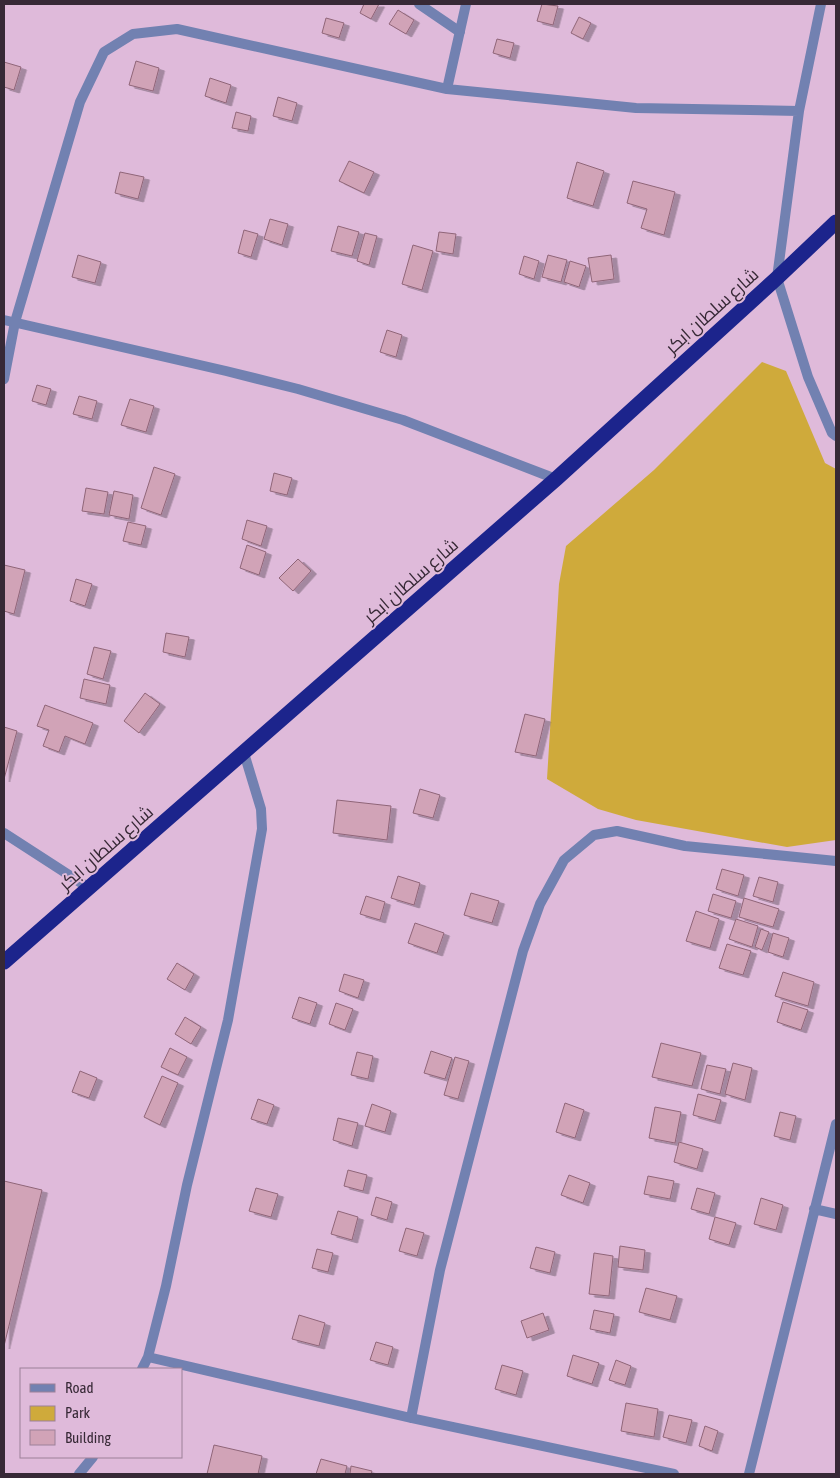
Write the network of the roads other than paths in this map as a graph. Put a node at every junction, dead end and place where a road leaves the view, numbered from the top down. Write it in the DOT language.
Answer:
graph roads {
  1 [pos="419,4"];
  2 [pos="466,4"];
  3 [pos="821,4"];
  4 [pos="460,32"];
  5 [pos="447,89"];
  6 [pos="800,111"];
  7 [pos="836,222"];
  8 [pos="777,278"];
  9 [pos="4,320"];
  10 [pos="15,322"];
  11 [pos="4,379"];
  12 [pos="836,436"];
  13 [pos="556,479"];
  14 [pos="244,753"];
  15 [pos="4,833"];
  16 [pos="836,861"];
  17 [pos="89,888"];
  18 [pos="4,962"];
  19 [pos="836,1124"];
  20 [pos="814,1209"];
  21 [pos="836,1214"];
  22 [pos="148,1357"];
  23 [pos="142,1368"];
  24 [pos="411,1418"];
  25 [pos="92,1458"];
  26 [pos="79,1474"];
  27 [pos="674,1474"];
  28 [pos="749,1474"];
  1 -- 4 [label="street"];
  2 -- 4 [label="street"];
  3 -- 6 [label="street"];
  4 -- 5 [label="street"];
  5 -- 6 [label="street"];
  5 -- 10 [label="street"];
  6 -- 8 [label="street"];
  7 -- 8 [label="highway, شارع سلطان ابكر"];
  8 -- 12 [label="street"];
  8 -- 13 [label="highway, شارع سلطان ابكر"];
  9 -- 10 [label="street"];
  10 -- 11 [label="street"];
  10 -- 13 [label="street"];
  13 -- 14 [label="highway, شارع سلطان ابكر"];
  14 -- 17 [label="highway, شارع سلطان ابكر"];
  14 -- 22 [label="street"];
  15 -- 17 [label="street"];
  16 -- 24 [label="street"];
  17 -- 18 [label="highway, شارع سلطان ابكر"];
  19 -- 20 [label="street"];
  20 -- 21 [label="street"];
  20 -- 28 [label="street"];
  22 -- 23 [label="street"];
  22 -- 24 [label="street"];
  24 -- 27 [label="street"];
  25 -- 26 [label="street"];
}
